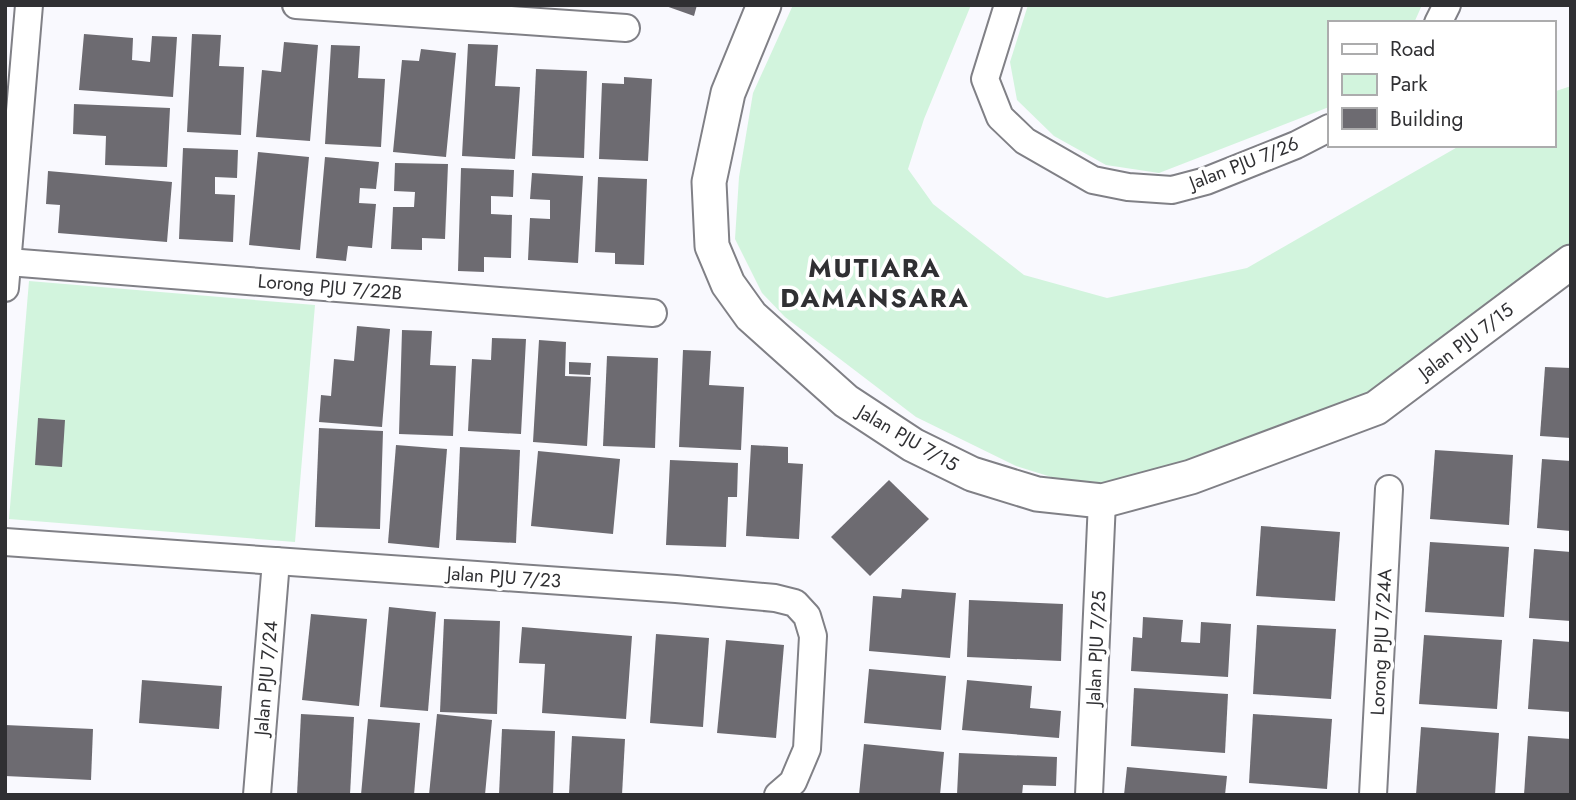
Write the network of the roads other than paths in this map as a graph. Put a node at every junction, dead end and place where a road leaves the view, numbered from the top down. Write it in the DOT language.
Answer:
graph roads {
  1 [pos="29,5"];
  2 [pos="296,5"];
  3 [pos="764,5"];
  4 [pos="1008,5"];
  5 [pos="1447,5"];
  6 [pos="1439,21"];
  7 [pos="626,28"];
  8 [pos="1328,129"];
  9 [pos="8,262"];
  10 [pos="1571,262"];
  11 [pos="5,289"];
  12 [pos="653,313"];
  13 [pos="1389,489"];
  14 [pos="1102,501"];
  15 [pos="5,542"];
  16 [pos="276,561"];
  17 [pos="257,795"];
  18 [pos="778,795"];
  19 [pos="1089,795"];
  20 [pos="1373,795"];
  1 -- 9 [label="street"];
  2 -- 7 [label="street"];
  3 -- 14 [label="street, Jalan PJU 7/15"];
  4 -- 8 [label="street, Jalan PJU 7/26"];
  5 -- 6 [label="street"];
  9 -- 11 [label="street"];
  9 -- 12 [label="street, Lorong PJU 7/22B"];
  10 -- 14 [label="street, Jalan PJU 7/15"];
  13 -- 20 [label="street, Lorong PJU 7/24A"];
  14 -- 19 [label="street, Jalan PJU 7/25"];
  15 -- 16 [label="street, Jalan PJU 7/23"];
  16 -- 17 [label="street, Jalan PJU 7/24"];
  16 -- 18 [label="street, Jalan PJU 7/23"];
}
